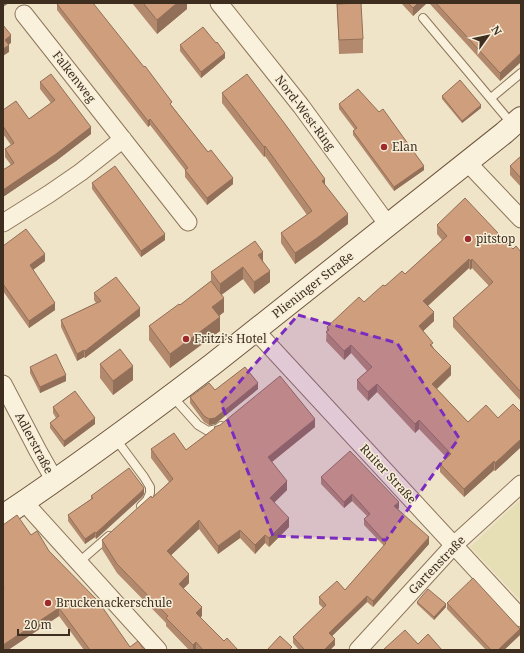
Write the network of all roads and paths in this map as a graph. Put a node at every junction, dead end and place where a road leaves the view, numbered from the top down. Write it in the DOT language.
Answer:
graph roads {
  1 [pos="219,3"];
  2 [pos="24,14"];
  3 [pos="423,18"];
  4 [pos="521,73"];
  5 [pos="491,98"];
  6 [pos="517,122"];
  7 [pos="123,139"];
  8 [pos="467,162"];
  9 [pos="521,219"];
  10 [pos="188,222"];
  11 [pos="3,223"];
  12 [pos="388,225"];
  13 [pos="255,330"];
  14 [pos="3,384"];
  15 [pos="172,396"];
  16 [pos="227,420"];
  17 [pos="115,437"];
  18 [pos="55,481"];
  19 [pos="521,484"];
  20 [pos="24,502"];
  21 [pos="133,514"];
  22 [pos="3,516"];
  23 [pos="116,529"];
  24 [pos="454,545"];
  25 [pos="79,562"];
  26 [pos="521,618"];
  27 [pos="158,650"];
  28 [pos="358,650"];
  1 -- 12 [label="street, Nord-West-Ring"];
  2 -- 7 [label="street, Falkenweg"];
  3 -- 5 [label="lane"];
  4 -- 5 [label="lane"];
  5 -- 6 [label="lane"];
  6 -- 8 [label="main road, Plieninger Straße"];
  7 -- 10 [label="street, Falkenweg"];
  7 -- 11 [label="street"];
  8 -- 9 [label="street"];
  8 -- 12 [label="main road, Plieninger Straße"];
  12 -- 13 [label="main road, Plieninger Straße"];
  13 -- 15 [label="main road, Plieninger Straße"];
  13 -- 24 [label="street, Ruiter Straße"];
  14 -- 18 [label="street, Adlerstraße"];
  15 -- 16 [label="lane"];
  15 -- 17 [label="main road, Plieninger Straße"];
  17 -- 18 [label="main road, Plieninger Straße"];
  17 -- 21 [label="lane"];
  18 -- 20 [label="main road, Plieninger Straße"];
  19 -- 24 [label="street, Gartenstraße"];
  20 -- 22 [label="main road, Plieninger Straße"];
  20 -- 25 [label="street"];
  23 -- 25 [label="lane"];
  24 -- 26 [label="street, Ruiter Straße"];
  24 -- 28 [label="street, Gartenstraße"];
  25 -- 27 [label="street"];
}
